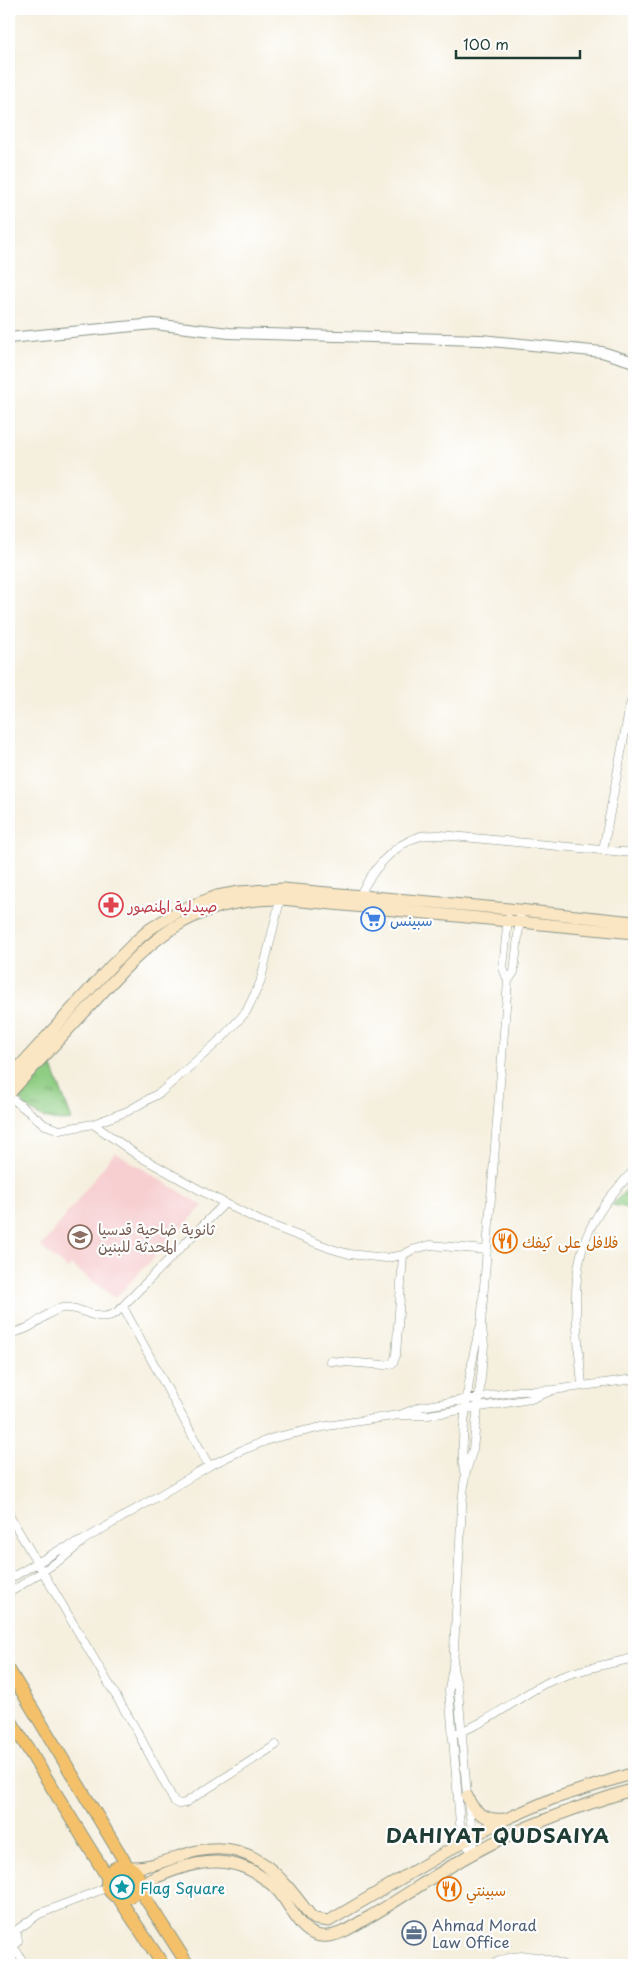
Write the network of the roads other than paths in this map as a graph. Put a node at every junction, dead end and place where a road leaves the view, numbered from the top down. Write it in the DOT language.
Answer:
graph roads {
  1 [pos="9,338"];
  2 [pos="634,362"];
  3 [pos="634,695"];
  4 [pos="603,850"];
  5 [pos="634,853"];
  6 [pos="282,894"];
  7 [pos="357,900"];
  8 [pos="514,915"];
  9 [pos="634,922"];
  10 [pos="634,933"];
  11 [pos="110,976"];
  12 [pos="508,981"];
  13 [pos="9,1078"];
  14 [pos="9,1095"];
  15 [pos="93,1124"];
  16 [pos="634,1170"];
  17 [pos="225,1203"];
  18 [pos="487,1250"];
  19 [pos="403,1255"];
  20 [pos="123,1307"];
  21 [pos="481,1325"];
  22 [pos="9,1333"];
  23 [pos="330,1361"];
  24 [pos="634,1379"];
  25 [pos="582,1386"];
  26 [pos="553,1390"];
  27 [pos="479,1398"];
  28 [pos="468,1400"];
  29 [pos="478,1407"];
  30 [pos="467,1409"];
  31 [pos="399,1415"];
  32 [pos="209,1466"];
  33 [pos="465,1475"];
  34 [pos="9,1515"];
  35 [pos="82,1541"];
  36 [pos="37,1562"];
  37 [pos="43,1571"];
  38 [pos="9,1579"];
  39 [pos="9,1593"];
  40 [pos="634,1658"];
  41 [pos="453,1667"];
  42 [pos="9,1670"];
  43 [pos="9,1718"];
  44 [pos="460,1732"];
  45 [pos="452,1734"];
  46 [pos="276,1745"];
  47 [pos="634,1773"];
  48 [pos="634,1790"];
  49 [pos="467,1796"];
  50 [pos="506,1819"];
  51 [pos="468,1839"];
  52 [pos="473,1853"];
  53 [pos="154,1865"];
  54 [pos="129,1867"];
  55 [pos="158,1877"];
  56 [pos="108,1882"];
  57 [pos="138,1886"];
  58 [pos="118,1897"];
  59 [pos="323,1922"];
  60 [pos="11,1931"];
  61 [pos="318,1936"];
  62 [pos="11,1948"];
  63 [pos="24,1965"];
  64 [pos="163,1965"];
  65 [pos="188,1965"];
  66 [pos="491,1965"];
  67 [pos="564,1965"];
  1 -- 2 [label="street"];
  3 -- 4 [label="street"];
  4 -- 5 [label="street"];
  4 -- 7 [label="street"];
  6 -- 7 [label="main road"];
  6 -- 11 [label="main road"];
  6 -- 15 [label="street"];
  7 -- 8 [label="main road"];
  8 -- 9 [label="main road"];
  8 -- 10 [label="main road"];
  8 -- 12 [label="street"];
  8 -- 12 [label="street"];
  11 -- 13 [label="main road"];
  11 -- 14 [label="main road"];
  12 -- 18 [label="street"];
  14 -- 15 [label="street"];
  15 -- 17 [label="street"];
  16 -- 25 [label="street"];
  17 -- 19 [label="street"];
  17 -- 20 [label="street"];
  18 -- 19 [label="street"];
  18 -- 21 [label="street"];
  19 -- 23 [label="street"];
  20 -- 22 [label="street"];
  20 -- 32 [label="street"];
  21 -- 27 [label="street"];
  21 -- 28 [label="street"];
  24 -- 25 [label="street"];
  25 -- 26 [label="street"];
  26 -- 27 [label="street"];
  26 -- 29 [label="street"];
  27 -- 28 [label="street"];
  27 -- 29 [label="street"];
  28 -- 30 [label="street"];
  28 -- 31 [label="street"];
  29 -- 30 [label="street"];
  29 -- 33 [label="street"];
  30 -- 31 [label="street"];
  30 -- 33 [label="street"];
  31 -- 32 [label="street"];
  32 -- 35 [label="street"];
  33 -- 41 [label="street"];
  34 -- 36 [label="street"];
  35 -- 36 [label="street"];
  35 -- 37 [label="street"];
  36 -- 37 [label="street"];
  36 -- 38 [label="street"];
  37 -- 39 [label="street"];
  37 -- 46 [label="street"];
  40 -- 44 [label="street"];
  41 -- 44 [label="street"];
  41 -- 45 [label="street"];
  42 -- 54 [label="main road"];
  43 -- 56 [label="main road"];
  44 -- 45 [label="street"];
  44 -- 49 [label="street"];
  45 -- 51 [label="street"];
  47 -- 50 [label="main road"];
  48 -- 52 [label="main road"];
  49 -- 50 [label="main road"];
  49 -- 51 [label="street"];
  50 -- 51 [label="main road"];
  51 -- 52 [label="street"];
  51 -- 59 [label="main road"];
  52 -- 61 [label="main road"];
  53 -- 54 [label="main road"];
  53 -- 55 [label="main road"];
  53 -- 59 [label="main road"];
  54 -- 56 [label="main road"];
  54 -- 57 [label="main road"];
  55 -- 57 [label="main road"];
  55 -- 61 [label="main road"];
  56 -- 58 [label="main road"];
  56 -- 60 [label="street"];
  57 -- 58 [label="main road"];
  57 -- 65 [label="main road"];
  58 -- 64 [label="main road"];
  59 -- 61 [label="main road"];
  60 -- 62 [label="street"];
  62 -- 63 [label="street"];
  66 -- 67 [label="street"];
}
